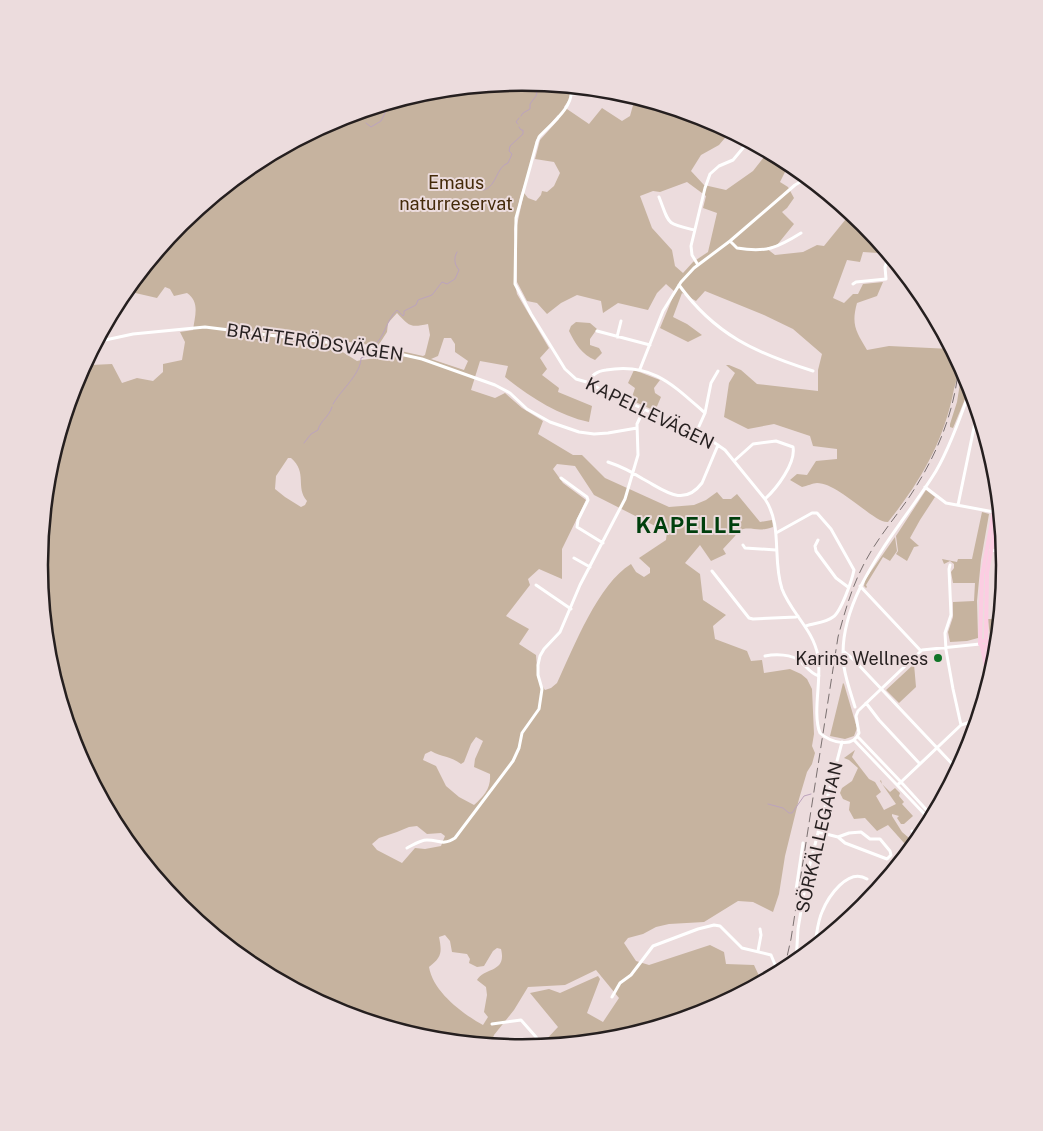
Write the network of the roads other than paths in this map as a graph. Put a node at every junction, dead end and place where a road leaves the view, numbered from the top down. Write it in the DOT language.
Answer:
graph roads {
  1 [pos="572,94"];
  2 [pos="744,147"];
  3 [pos="800,182"];
  4 [pos="659,197"];
  5 [pos="694,230"];
  6 [pos="801,233"];
  7 [pos="730,241"];
  8 [pos="886,263"];
  9 [pos="698,265"];
  10 [pos="853,284"];
  11 [pos="679,285"];
  12 [pos="622,321"];
  13 [pos="597,331"];
  14 [pos="617,337"];
  15 [pos="104,340"];
  16 [pos="650,345"];
  17 [pos="640,369"];
  18 [pos="718,370"];
  19 [pos="813,371"];
  20 [pos="590,382"];
  21 [pos="966,401"];
  22 [pos="644,409"];
  23 [pos="705,413"];
  24 [pos="974,427"];
  25 [pos="637,428"];
  26 [pos="696,433"];
  27 [pos="718,445"];
  28 [pos="734,460"];
  29 [pos="608,462"];
  30 [pos="633,474"];
  31 [pos="561,478"];
  32 [pos="925,488"];
  33 [pos="766,499"];
  34 [pos="958,505"];
  35 [pos="992,512"];
  36 [pos="993,521"];
  37 [pos="993,528"];
  38 [pos="776,533"];
  39 [pos="818,540"];
  40 [pos="603,543"];
  41 [pos="743,545"];
  42 [pos="776,550"];
  43 [pos="988,550"];
  44 [pos="995,551"];
  45 [pos="574,558"];
  46 [pos="950,566"];
  47 [pos="590,567"];
  48 [pos="712,571"];
  49 [pos="536,585"];
  50 [pos="860,586"];
  51 [pos="848,587"];
  52 [pos="571,609"];
  53 [pos="798,616"];
  54 [pos="806,626"];
  55 [pos="983,643"];
  56 [pos="946,646"];
  57 [pos="843,650"];
  58 [pos="921,651"];
  59 [pos="765,656"];
  60 [pos="986,656"];
  61 [pos="986,660"];
  62 [pos="819,676"];
  63 [pos="882,688"];
  64 [pos="866,703"];
  65 [pos="855,707"];
  66 [pos="968,723"];
  67 [pos="961,725"];
  68 [pos="858,736"];
  69 [pos="854,740"];
  70 [pos="842,742"];
  71 [pos="937,748"];
  72 [pos="920,764"];
  73 [pos="952,764"];
  74 [pos="899,784"];
  75 [pos="927,811"];
  76 [pos="925,814"];
  77 [pos="818,832"];
  78 [pos="838,837"];
  79 [pos="803,843"];
  80 [pos="407,848"];
  81 [pos="867,879"];
  82 [pos="804,892"];
  83 [pos="760,929"];
  84 [pos="816,937"];
  85 [pos="758,951"];
  86 [pos="797,952"];
  87 [pos="776,966"];
  88 [pos="612,997"];
  89 [pos="492,1024"];
  90 [pos="537,1039"];
  1 -- 20 [label="street, KAPELLEVÄGEN"];
  2 -- 5 [label="street"];
  3 -- 7 [label="street"];
  4 -- 5 [label="street"];
  5 -- 9 [label="street"];
  6 -- 7 [label="street"];
  7 -- 9 [label="street"];
  8 -- 10 [label="street"];
  9 -- 11 [label="street"];
  11 -- 16 [label="street"];
  11 -- 19 [label="street"];
  12 -- 14 [label="street"];
  13 -- 14 [label="street"];
  14 -- 16 [label="street"];
  15 -- 25 [label="street, BRATTERÖDSVÄGEN"];
  16 -- 17 [label="street"];
  17 -- 20 [label="street"];
  17 -- 23 [label="street"];
  18 -- 23 [label="street"];
  20 -- 22 [label="street, KAPELLEVÄGEN"];
  21 -- 32 [label="street"];
  22 -- 25 [label="street"];
  22 -- 26 [label="street, KAPELLEVÄGEN"];
  23 -- 26 [label="street"];
  24 -- 34 [label="street"];
  25 -- 30 [label="street"];
  26 -- 27 [label="street, KAPELLEVÄGEN"];
  27 -- 28 [label="street, KAPELLEVÄGEN"];
  27 -- 30 [label="street"];
  28 -- 33 [label="street, KAPELLEVÄGEN"];
  28 -- 33 [label="street"];
  29 -- 30 [label="street"];
  30 -- 40 [label="street"];
  31 -- 40 [label="street"];
  32 -- 34 [label="street"];
  32 -- 50 [label="street"];
  33 -- 38 [label="street, KAPELLEVÄGEN"];
  34 -- 35 [label="street"];
  36 -- 43 [label="main road"];
  37 -- 43 [label="main road"];
  38 -- 42 [label="street, KAPELLEVÄGEN"];
  38 -- 51 [label="street"];
  39 -- 51 [label="street"];
  40 -- 47 [label="street"];
  41 -- 42 [label="street"];
  42 -- 53 [label="street, KAPELLEVÄGEN"];
  43 -- 44 [label="street"];
  43 -- 55 [label="main road"];
  45 -- 47 [label="street"];
  46 -- 56 [label="street"];
  47 -- 52 [label="street"];
  48 -- 53 [label="street"];
  49 -- 52 [label="street"];
  50 -- 57 [label="street"];
  50 -- 58 [label="street"];
  51 -- 54 [label="street"];
  52 -- 80 [label="street"];
  53 -- 54 [label="street, KAPELLEVÄGEN"];
  54 -- 62 [label="street, KAPELLEVÄGEN"];
  55 -- 56 [label="street"];
  55 -- 60 [label="main road"];
  55 -- 61 [label="main road"];
  56 -- 58 [label="street"];
  56 -- 67 [label="street"];
  57 -- 63 [label="street"];
  57 -- 65 [label="street"];
  58 -- 63 [label="street"];
  59 -- 62 [label="street"];
  62 -- 70 [label="street, KAPELLEVÄGEN"];
  63 -- 64 [label="street"];
  63 -- 71 [label="street"];
  64 -- 68 [label="street"];
  64 -- 72 [label="street"];
  66 -- 67 [label="street"];
  67 -- 71 [label="street"];
  68 -- 69 [label="street"];
  68 -- 74 [label="street"];
  69 -- 70 [label="street"];
  69 -- 74 [label="street"];
  70 -- 77 [label="street, SÖRKÄLLEGATAN"];
  71 -- 72 [label="street"];
  71 -- 73 [label="street"];
  72 -- 74 [label="street"];
  74 -- 75 [label="street"];
  74 -- 76 [label="street"];
  77 -- 78 [label="street"];
  77 -- 82 [label="street, SÖRKÄLLEGATAN"];
  78 -- 78 [label="street"];
  79 -- 82 [label="street"];
  81 -- 84 [label="street"];
  82 -- 86 [label="street, SÖRKÄLLEGATAN"];
  83 -- 85 [label="street"];
  85 -- 87 [label="street"];
  85 -- 88 [label="street"];
  89 -- 90 [label="street"];
}
